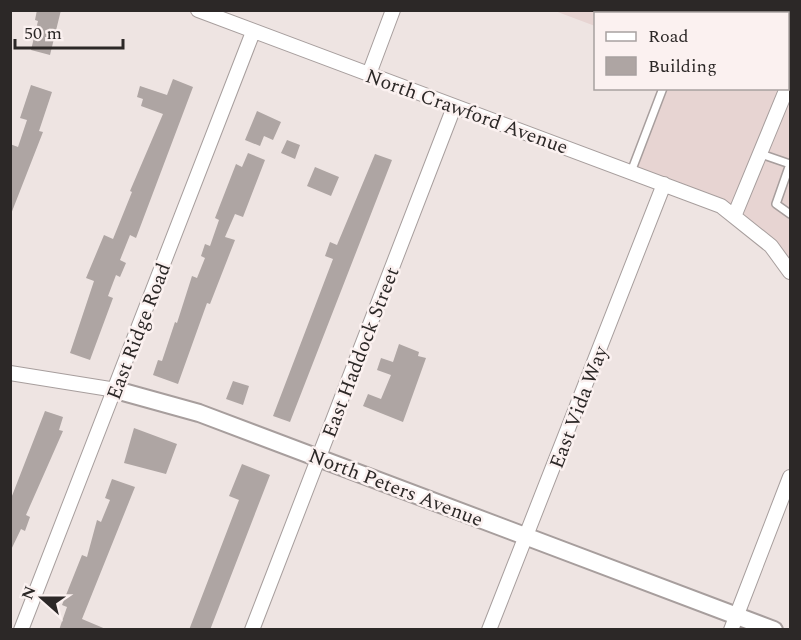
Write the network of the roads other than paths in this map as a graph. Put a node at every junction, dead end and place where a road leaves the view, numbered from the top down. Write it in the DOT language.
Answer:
graph roads {
  1 [pos="198,10"];
  2 [pos="393,10"];
  3 [pos="253,32"];
  4 [pos="369,74"];
  5 [pos="662,90"];
  6 [pos="787,90"];
  7 [pos="454,107"];
  8 [pos="761,154"];
  9 [pos="631,172"];
  10 [pos="664,184"];
  11 [pos="735,214"];
  12 [pos="790,214"];
  13 [pos="790,272"];
  14 [pos="10,373"];
  15 [pos="116,390"];
  16 [pos="319,458"];
  17 [pos="790,477"];
  18 [pos="526,537"];
  19 [pos="733,622"];
  20 [pos="21,630"];
  21 [pos="252,630"];
  22 [pos="489,630"];
  23 [pos="774,630"];
  1 -- 3 [label="street, North Crawford Avenue"];
  2 -- 4 [label="street"];
  3 -- 4 [label="street, North Crawford Avenue"];
  3 -- 15 [label="street, East Ridge Road"];
  4 -- 7 [label="street, North Crawford Avenue"];
  5 -- 9 [label="lane"];
  6 -- 8 [label="street"];
  7 -- 9 [label="street, North Crawford Avenue"];
  7 -- 16 [label="street, East Haddock Street"];
  8 -- 11 [label="street"];
  8 -- 12 [label="lane"];
  9 -- 10 [label="street, North Crawford Avenue"];
  10 -- 11 [label="street, North Crawford Avenue"];
  10 -- 18 [label="street, East Vida Way"];
  11 -- 13 [label="street, North Crawford Avenue"];
  14 -- 15 [label="street, North Peters Avenue"];
  15 -- 16 [label="street, North Peters Avenue"];
  15 -- 20 [label="street, East Ridge Road"];
  16 -- 18 [label="street, North Peters Avenue"];
  16 -- 21 [label="street, East Haddock Street"];
  17 -- 19 [label="street"];
  18 -- 19 [label="street, North Peters Avenue"];
  18 -- 22 [label="street, East Vida Way"];
  19 -- 23 [label="street, North Peters Avenue"];
}
